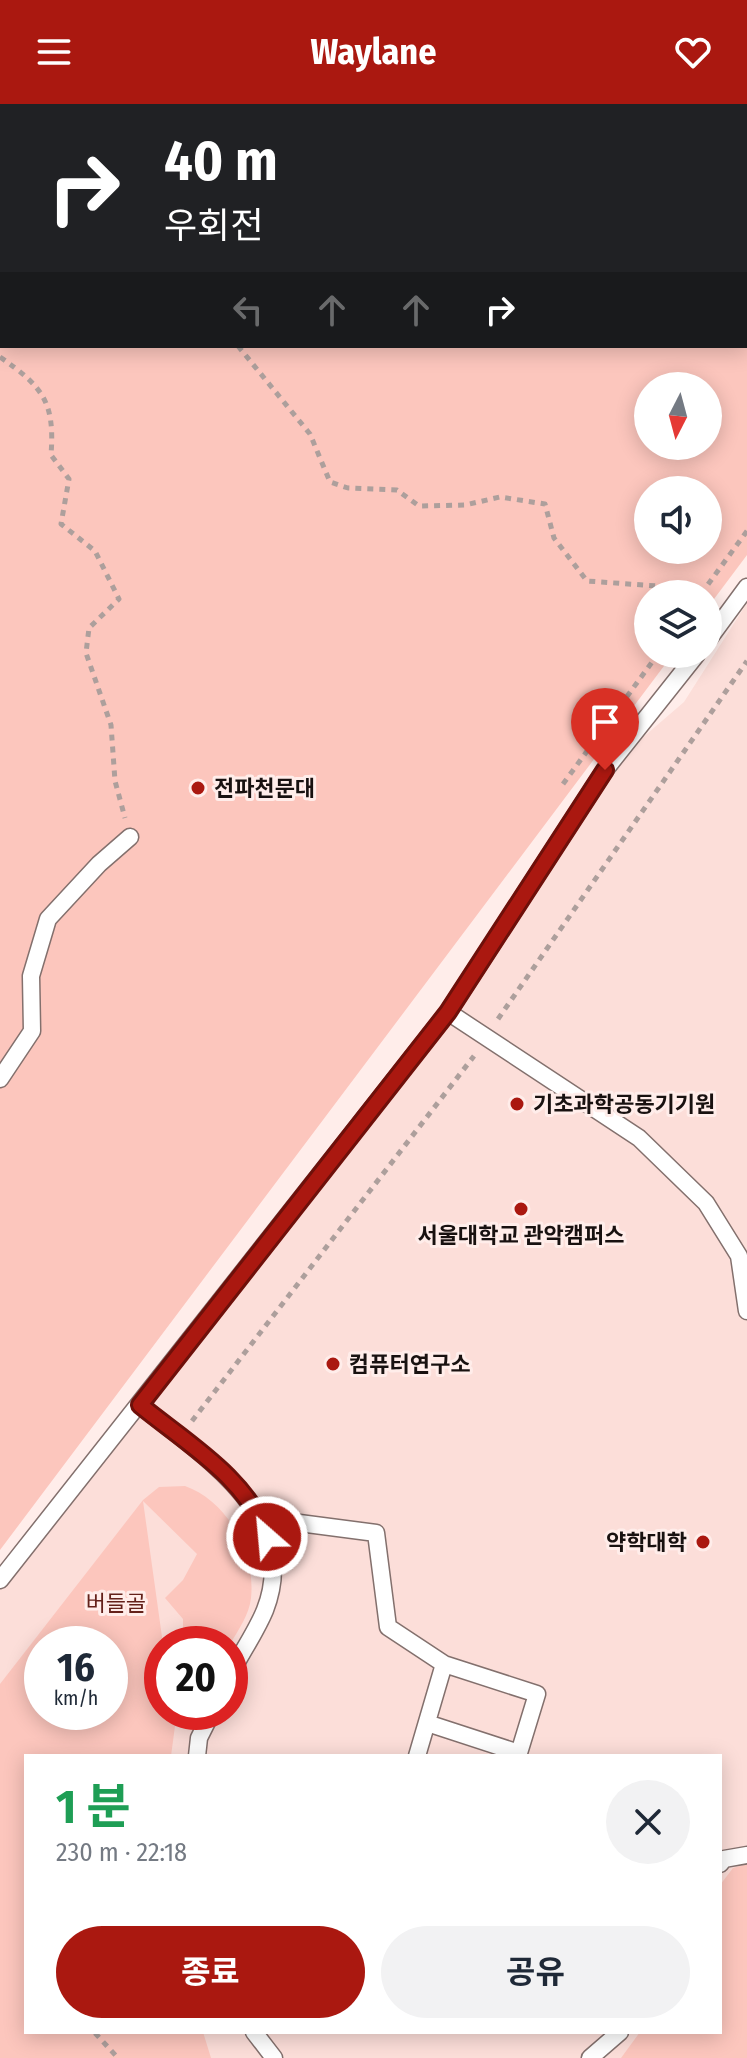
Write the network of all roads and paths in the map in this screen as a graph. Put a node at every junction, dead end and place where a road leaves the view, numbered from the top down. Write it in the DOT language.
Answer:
graph roads {
  1 [pos="240,348"];
  2 [pos="0,357"];
  3 [pos="747,531"];
  4 [pos="711,580"];
  5 [pos="634,584"];
  6 [pos="747,587"];
  7 [pos="722,621"];
  8 [pos="747,661"];
  9 [pos="648,668"];
  10 [pos="686,668"];
  11 [pos="563,784"];
  12 [pos="130,837"];
  13 [pos="448,1012"];
  14 [pos="498,1019"];
  15 [pos="474,1056"];
  16 [pos="0,1079"];
  17 [pos="745,1278"];
  18 [pos="747,1311"];
  19 [pos="140,1405"];
  20 [pos="179,1437"];
  21 [pos="261,1518"];
  22 [pos="0,1580"];
  23 [pos="248,1642"];
  24 [pos="444,1664"];
  25 [pos="427,1723"];
  26 [pos="203,1730"];
  27 [pos="197,1754"];
  28 [pos="418,1754"];
  29 [pos="747,1855"];
  30 [pos="722,1862"];
  31 [pos="96,2034"];
  32 [pos="255,2034"];
  33 [pos="618,2034"];
  34 [pos="268,2056"];
  35 [pos="118,2058"];
  36 [pos="590,2058"];
  1 -- 5 [label="path"];
  2 -- 12 [label="path"];
  3 -- 4 [label="path"];
  6 -- 7 [label="lane"];
  8 -- 14 [label="path"];
  9 -- 11 [label="path"];
  10 -- 13 [label="lane"];
  12 -- 16 [label="lane"];
  13 -- 17 [label="lane"];
  13 -- 19 [label="lane"];
  15 -- 20 [label="path"];
  17 -- 18 [label="lane"];
  19 -- 20 [label="lane"];
  19 -- 22 [label="lane"];
  20 -- 21 [label="lane"];
  21 -- 23 [label="lane"];
  21 -- 24 [label="lane"];
  24 -- 25 [label="lane"];
  24 -- 25 [label="lane"];
  25 -- 28 [label="lane"];
  26 -- 27 [label="lane"];
  29 -- 30 [label="lane"];
  31 -- 35 [label="path"];
  32 -- 34 [label="lane"];
  33 -- 36 [label="lane"];
}
